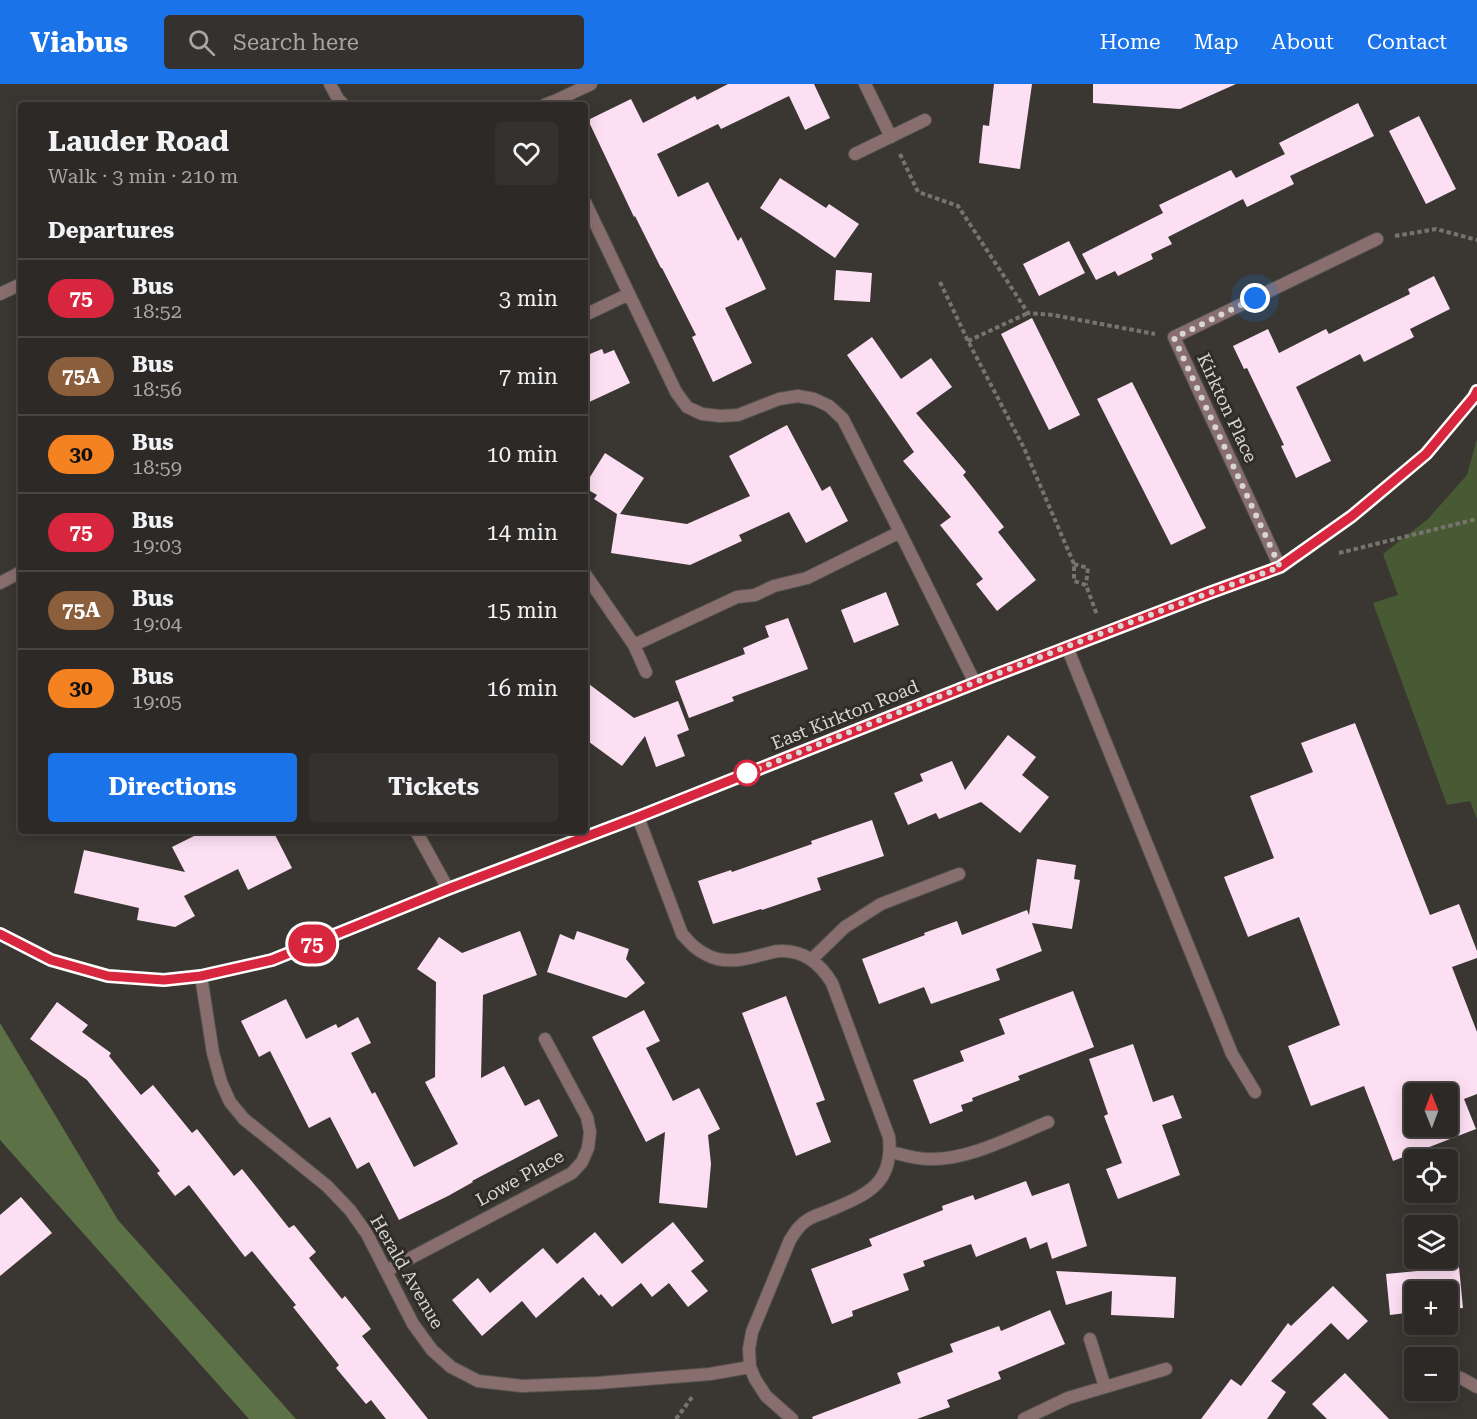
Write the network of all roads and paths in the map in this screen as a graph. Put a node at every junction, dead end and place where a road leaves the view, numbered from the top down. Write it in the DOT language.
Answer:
graph roads {
  1 [pos="330,84"];
  2 [pos="591,84"];
  3 [pos="865,84"];
  4 [pos="341,102"];
  5 [pos="552,102"];
  6 [pos="925,120"];
  7 [pos="891,137"];
  8 [pos="855,154"];
  9 [pos="588,208"];
  10 [pos="1377,239"];
  11 [pos="1477,240"];
  12 [pos="940,282"];
  13 [pos="18,285"];
  14 [pos="0,294"];
  15 [pos="629,294"];
  16 [pos="1028,312"];
  17 [pos="588,314"];
  18 [pos="1174,338"];
  19 [pos="968,340"];
  20 [pos="1477,391"];
  21 [pos="1477,519"];
  22 [pos="900,532"];
  23 [pos="1338,553"];
  24 [pos="1074,564"];
  25 [pos="1280,567"];
  26 [pos="18,574"];
  27 [pos="588,578"];
  28 [pos="0,583"];
  29 [pos="1086,585"];
  30 [pos="1105,633"];
  31 [pos="634,645"];
  32 [pos="1067,647"];
  33 [pos="646,672"];
  34 [pos="975,683"];
  35 [pos="638,817"];
  36 [pos="418,834"];
  37 [pos="959,874"];
  38 [pos="448,889"];
  39 [pos="0,934"];
  40 [pos="812,959"];
  41 [pos="201,976"];
  42 [pos="545,1039"];
  43 [pos="1255,1092"];
  44 [pos="1048,1122"];
  45 [pos="891,1152"];
  46 [pos="386,1271"];
  47 [pos="1090,1339"];
  48 [pos="750,1367"];
  49 [pos="1166,1369"];
  50 [pos="1458,1377"];
  51 [pos="1105,1387"];
  52 [pos="1477,1387"];
  53 [pos="792,1419"];
  54 [pos="1024,1419"];
  1 -- 4 [label="street"];
  2 -- 5 [label="street"];
  3 -- 7 [label="street"];
  6 -- 7 [label="street"];
  7 -- 8 [label="street"];
  7 -- 16 [label="path"];
  9 -- 15 [label="street"];
  10 -- 11 [label="path"];
  10 -- 18 [label="street"];
  12 -- 19 [label="path"];
  13 -- 14 [label="street"];
  15 -- 17 [label="street"];
  15 -- 22 [label="street"];
  16 -- 18 [label="path"];
  16 -- 19 [label="path"];
  18 -- 25 [label="street, Kirkton Place"];
  19 -- 24 [label="path"];
  20 -- 25 [label="street, East Kirkton Road"];
  21 -- 23 [label="path"];
  22 -- 31 [label="street"];
  22 -- 34 [label="street"];
  24 -- 29 [label="path"];
  24 -- 29 [label="path"];
  25 -- 30 [label="street, East Kirkton Road"];
  26 -- 28 [label="street"];
  27 -- 31 [label="street"];
  29 -- 30 [label="path"];
  30 -- 32 [label="street, East Kirkton Road"];
  31 -- 33 [label="street"];
  32 -- 34 [label="street, East Kirkton Road"];
  32 -- 43 [label="street"];
  34 -- 35 [label="street, East Kirkton Road"];
  35 -- 38 [label="street, East Kirkton Road"];
  35 -- 40 [label="street"];
  36 -- 38 [label="street"];
  37 -- 40 [label="street"];
  38 -- 41 [label="street, East Kirkton Road"];
  39 -- 41 [label="street, East Kirkton Road"];
  40 -- 45 [label="street"];
  41 -- 46 [label="street, Herald Avenue"];
  42 -- 46 [label="street, Lowe Place"];
  44 -- 45 [label="street"];
  45 -- 48 [label="street"];
  46 -- 48 [label="street, Herald Avenue"];
  47 -- 51 [label="street"];
  48 -- 53 [label="street"];
  49 -- 51 [label="street"];
  50 -- 52 [label="street"];
  51 -- 54 [label="street"];
}
